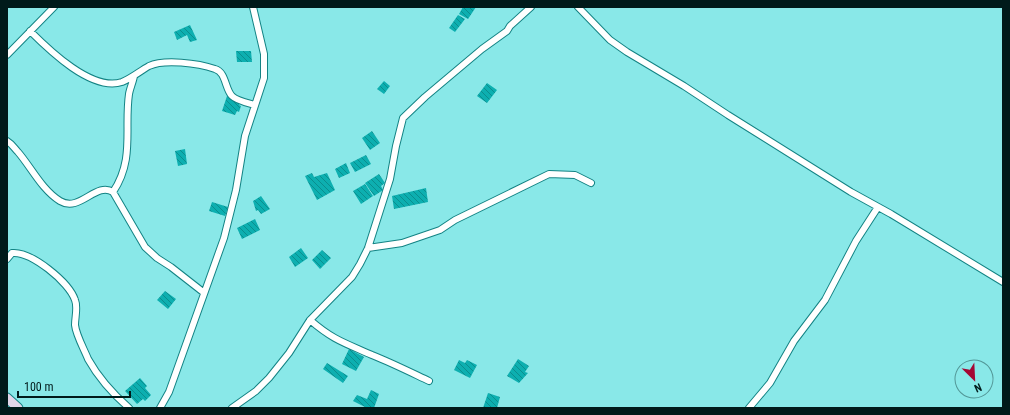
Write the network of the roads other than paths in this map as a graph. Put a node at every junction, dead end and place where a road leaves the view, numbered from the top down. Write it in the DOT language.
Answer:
graph roads {
  1 [pos="54,7"];
  2 [pos="253,7"];
  3 [pos="531,7"];
  4 [pos="578,7"];
  5 [pos="30,31"];
  6 [pos="7,55"];
  7 [pos="134,76"];
  8 [pos="255,105"];
  9 [pos="7,141"];
  10 [pos="591,182"];
  11 [pos="113,192"];
  12 [pos="878,207"];
  13 [pos="368,248"];
  14 [pos="7,259"];
  15 [pos="1003,282"];
  16 [pos="204,292"];
  17 [pos="310,320"];
  18 [pos="430,381"];
  19 [pos="7,398"];
  20 [pos="18,408"];
  21 [pos="129,408"];
  22 [pos="160,408"];
  23 [pos="232,408"];
  24 [pos="749,408"];
  1 -- 5 [label="street"];
  2 -- 8 [label="street"];
  3 -- 13 [label="street"];
  4 -- 12 [label="street"];
  5 -- 6 [label="street"];
  5 -- 7 [label="street"];
  7 -- 8 [label="street"];
  7 -- 11 [label="street"];
  8 -- 16 [label="street"];
  9 -- 11 [label="street"];
  10 -- 13 [label="street"];
  11 -- 16 [label="street"];
  12 -- 15 [label="street"];
  12 -- 24 [label="street"];
  13 -- 17 [label="street"];
  14 -- 21 [label="street"];
  16 -- 22 [label="street"];
  17 -- 18 [label="street"];
  17 -- 23 [label="street"];
  19 -- 20 [label="main road"];
}
